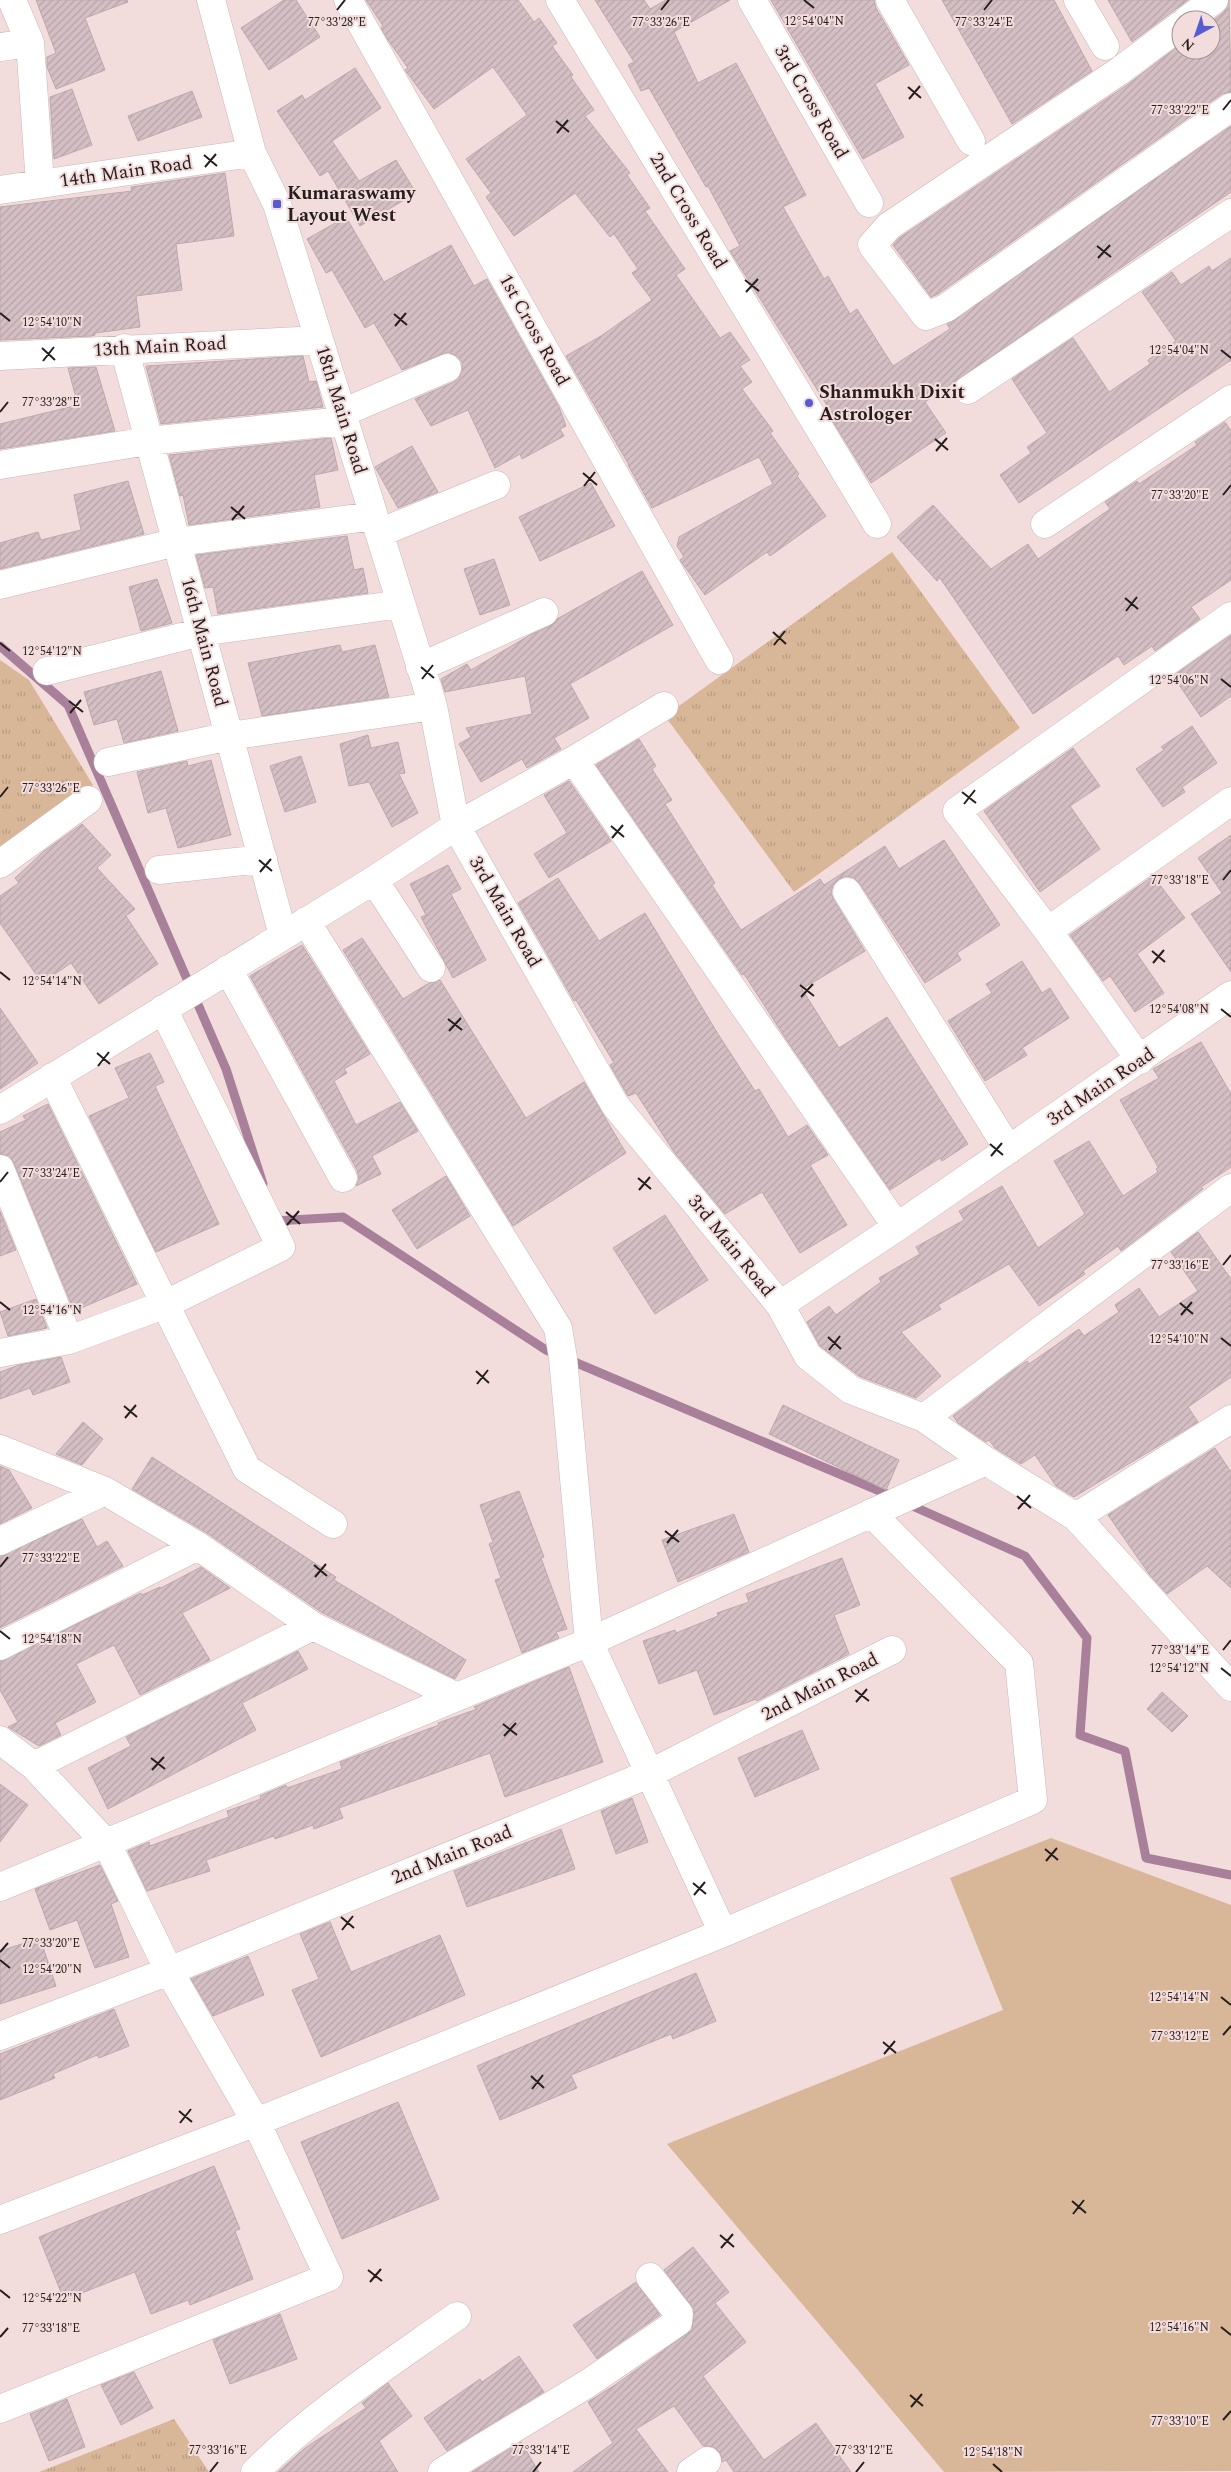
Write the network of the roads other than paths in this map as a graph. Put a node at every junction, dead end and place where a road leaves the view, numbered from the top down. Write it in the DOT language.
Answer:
graph roads {
  1 [pos="12,0"];
  2 [pos="211,0"];
  3 [pos="348,0"];
  4 [pos="560,0"];
  5 [pos="752,0"];
  6 [pos="890,0"];
  7 [pos="1078,0"];
  8 [pos="1214,0"];
  9 [pos="1200,10"];
  10 [pos="1171,32"];
  11 [pos="30,43"];
  12 [pos="1105,46"];
  13 [pos="0,47"];
  14 [pos="1231,107"];
  15 [pos="971,141"];
  16 [pos="252,153"];
  17 [pos="40,184"];
  18 [pos="0,190"];
  19 [pos="869,203"];
  20 [pos="1231,213"];
  21 [pos="319,340"];
  22 [pos="124,348"];
  23 [pos="0,356"];
  24 [pos="447,368"];
  25 [pos="968,390"];
  26 [pos="1231,399"];
  27 [pos="343,417"];
  28 [pos="148,441"];
  29 [pos="0,466"];
  30 [pos="496,485"];
  31 [pos="376,524"];
  32 [pos="877,524"];
  33 [pos="1044,524"];
  34 [pos="177,542"];
  35 [pos="0,585"];
  36 [pos="401,604"];
  37 [pos="544,612"];
  38 [pos="1231,616"];
  39 [pos="201,632"];
  40 [pos="719,660"];
  41 [pos="420,667"];
  42 [pos="47,670"];
  43 [pos="433,706"];
  44 [pos="664,706"];
  45 [pos="230,736"];
  46 [pos="574,760"];
  47 [pos="108,762"];
  48 [pos="88,800"];
  49 [pos="1231,800"];
  50 [pos="456,826"];
  51 [pos="263,858"];
  52 [pos="0,864"];
  53 [pos="159,870"];
  54 [pos="374,880"];
  55 [pos="847,892"];
  56 [pos="306,921"];
  57 [pos="1048,931"];
  58 [pos="283,936"];
  59 [pos="431,968"];
  60 [pos="220,974"];
  61 [pos="1231,995"];
  62 [pos="174,1003"];
  63 [pos="1140,1060"];
  64 [pos="52,1078"];
  65 [pos="0,1110"];
  66 [pos="1009,1150"];
  67 [pos="0,1169"];
  68 [pos="343,1178"];
  69 [pos="1231,1188"];
  70 [pos="897,1227"];
  71 [pos="166,1304"];
  72 [pos="780,1305"];
  73 [pos="69,1340"];
  74 [pos="0,1353"];
  75 [pos="924,1418"];
  76 [pos="1231,1419"];
  77 [pos="0,1449"];
  78 [pos="986,1461"];
  79 [pos="104,1491"];
  80 [pos="879,1510"];
  81 [pos="1076,1517"];
  82 [pos="333,1524"];
  83 [pos="0,1541"];
  84 [pos="198,1546"];
  85 [pos="312,1626"];
  86 [pos="589,1642"];
  87 [pos="0,1646"];
  88 [pos="892,1650"];
  89 [pos="1231,1687"];
  90 [pos="456,1698"];
  91 [pos="0,1740"];
  92 [pos="34,1766"];
  93 [pos="650,1774"];
  94 [pos="107,1844"];
  95 [pos="2,1884"];
  96 [pos="723,1933"];
  97 [pos="169,1971"];
  98 [pos="0,2036"];
  99 [pos="256,2122"];
  100 [pos="0,2220"];
  101 [pos="650,2277"];
  102 [pos="457,2316"];
  103 [pos="0,2409"];
  104 [pos="255,2472"];
  105 [pos="442,2472"];
  1 -- 11 [label="street"];
  2 -- 16 [label="street, 18th Main Road"];
  3 -- 40 [label="street, 1st Cross Road"];
  4 -- 32 [label="street, 2nd Cross Road"];
  5 -- 19 [label="street, 3rd Cross Road"];
  6 -- 15 [label="street"];
  7 -- 12 [label="street"];
  8 -- 9 [label="street"];
  10 -- 14 [label="street"];
  11 -- 13 [label="street"];
  11 -- 17 [label="street"];
  16 -- 17 [label="street, 14th Main Road"];
  16 -- 21 [label="street, 18th Main Road"];
  17 -- 18 [label="street, 14th Main Road"];
  20 -- 25 [label="street"];
  21 -- 22 [label="street, 13th Main Road"];
  21 -- 27 [label="street, 18th Main Road"];
  22 -- 23 [label="street, 13th Main Road"];
  22 -- 28 [label="street, 16th Main Road"];
  24 -- 27 [label="street"];
  26 -- 33 [label="street"];
  27 -- 28 [label="street"];
  27 -- 31 [label="street, 18th Main Road"];
  28 -- 29 [label="street"];
  28 -- 34 [label="street, 16th Main Road"];
  30 -- 31 [label="street"];
  31 -- 34 [label="street"];
  31 -- 36 [label="street, 18th Main Road"];
  34 -- 35 [label="street"];
  34 -- 39 [label="street, 16th Main Road"];
  36 -- 39 [label="street"];
  36 -- 41 [label="street, 18th Main Road"];
  37 -- 41 [label="street"];
  38 -- 57 [label="street"];
  39 -- 42 [label="street"];
  39 -- 45 [label="street, 16th Main Road"];
  41 -- 43 [label="street, 18th Main Road"];
  43 -- 45 [label="street"];
  43 -- 50 [label="street, 18th Main Road"];
  44 -- 46 [label="street"];
  45 -- 47 [label="street"];
  45 -- 51 [label="street, 16th Main Road"];
  46 -- 50 [label="street"];
  46 -- 70 [label="street"];
  48 -- 52 [label="street"];
  49 -- 57 [label="street"];
  50 -- 54 [label="street"];
  50 -- 72 [label="street, 3rd Main Road"];
  51 -- 53 [label="street"];
  51 -- 58 [label="street, 16th Main Road"];
  54 -- 56 [label="street"];
  54 -- 59 [label="street"];
  55 -- 66 [label="street"];
  56 -- 58 [label="street"];
  56 -- 86 [label="street"];
  57 -- 63 [label="street"];
  58 -- 60 [label="street"];
  60 -- 62 [label="street"];
  60 -- 68 [label="street"];
  61 -- 63 [label="street, 3rd Main Road"];
  62 -- 64 [label="street"];
  62 -- 71 [label="street"];
  63 -- 66 [label="street, 3rd Main Road"];
  64 -- 65 [label="street"];
  64 -- 71 [label="street"];
  66 -- 70 [label="street, 3rd Main Road"];
  67 -- 73 [label="street"];
  69 -- 75 [label="street"];
  70 -- 72 [label="street, 3rd Main Road"];
  71 -- 73 [label="street"];
  71 -- 82 [label="street"];
  72 -- 75 [label="street"];
  73 -- 74 [label="street"];
  75 -- 78 [label="street"];
  76 -- 81 [label="street"];
  77 -- 79 [label="street"];
  78 -- 80 [label="street"];
  78 -- 81 [label="street"];
  79 -- 83 [label="street"];
  79 -- 84 [label="street"];
  80 -- 86 [label="street"];
  80 -- 96 [label="street"];
  81 -- 89 [label="street"];
  84 -- 85 [label="street"];
  84 -- 87 [label="street"];
  85 -- 90 [label="street"];
  85 -- 92 [label="street"];
  86 -- 90 [label="street"];
  86 -- 93 [label="street"];
  88 -- 93 [label="street, 2nd Main Road"];
  90 -- 94 [label="street"];
  91 -- 92 [label="street"];
  92 -- 94 [label="street"];
  93 -- 96 [label="street"];
  93 -- 97 [label="street, 2nd Main Road"];
  94 -- 95 [label="street"];
  94 -- 97 [label="street"];
  96 -- 99 [label="street"];
  97 -- 98 [label="street, 2nd Main Road"];
  97 -- 99 [label="street"];
  99 -- 100 [label="street"];
  99 -- 103 [label="street"];
  101 -- 105 [label="street"];
  102 -- 104 [label="street"];
}
